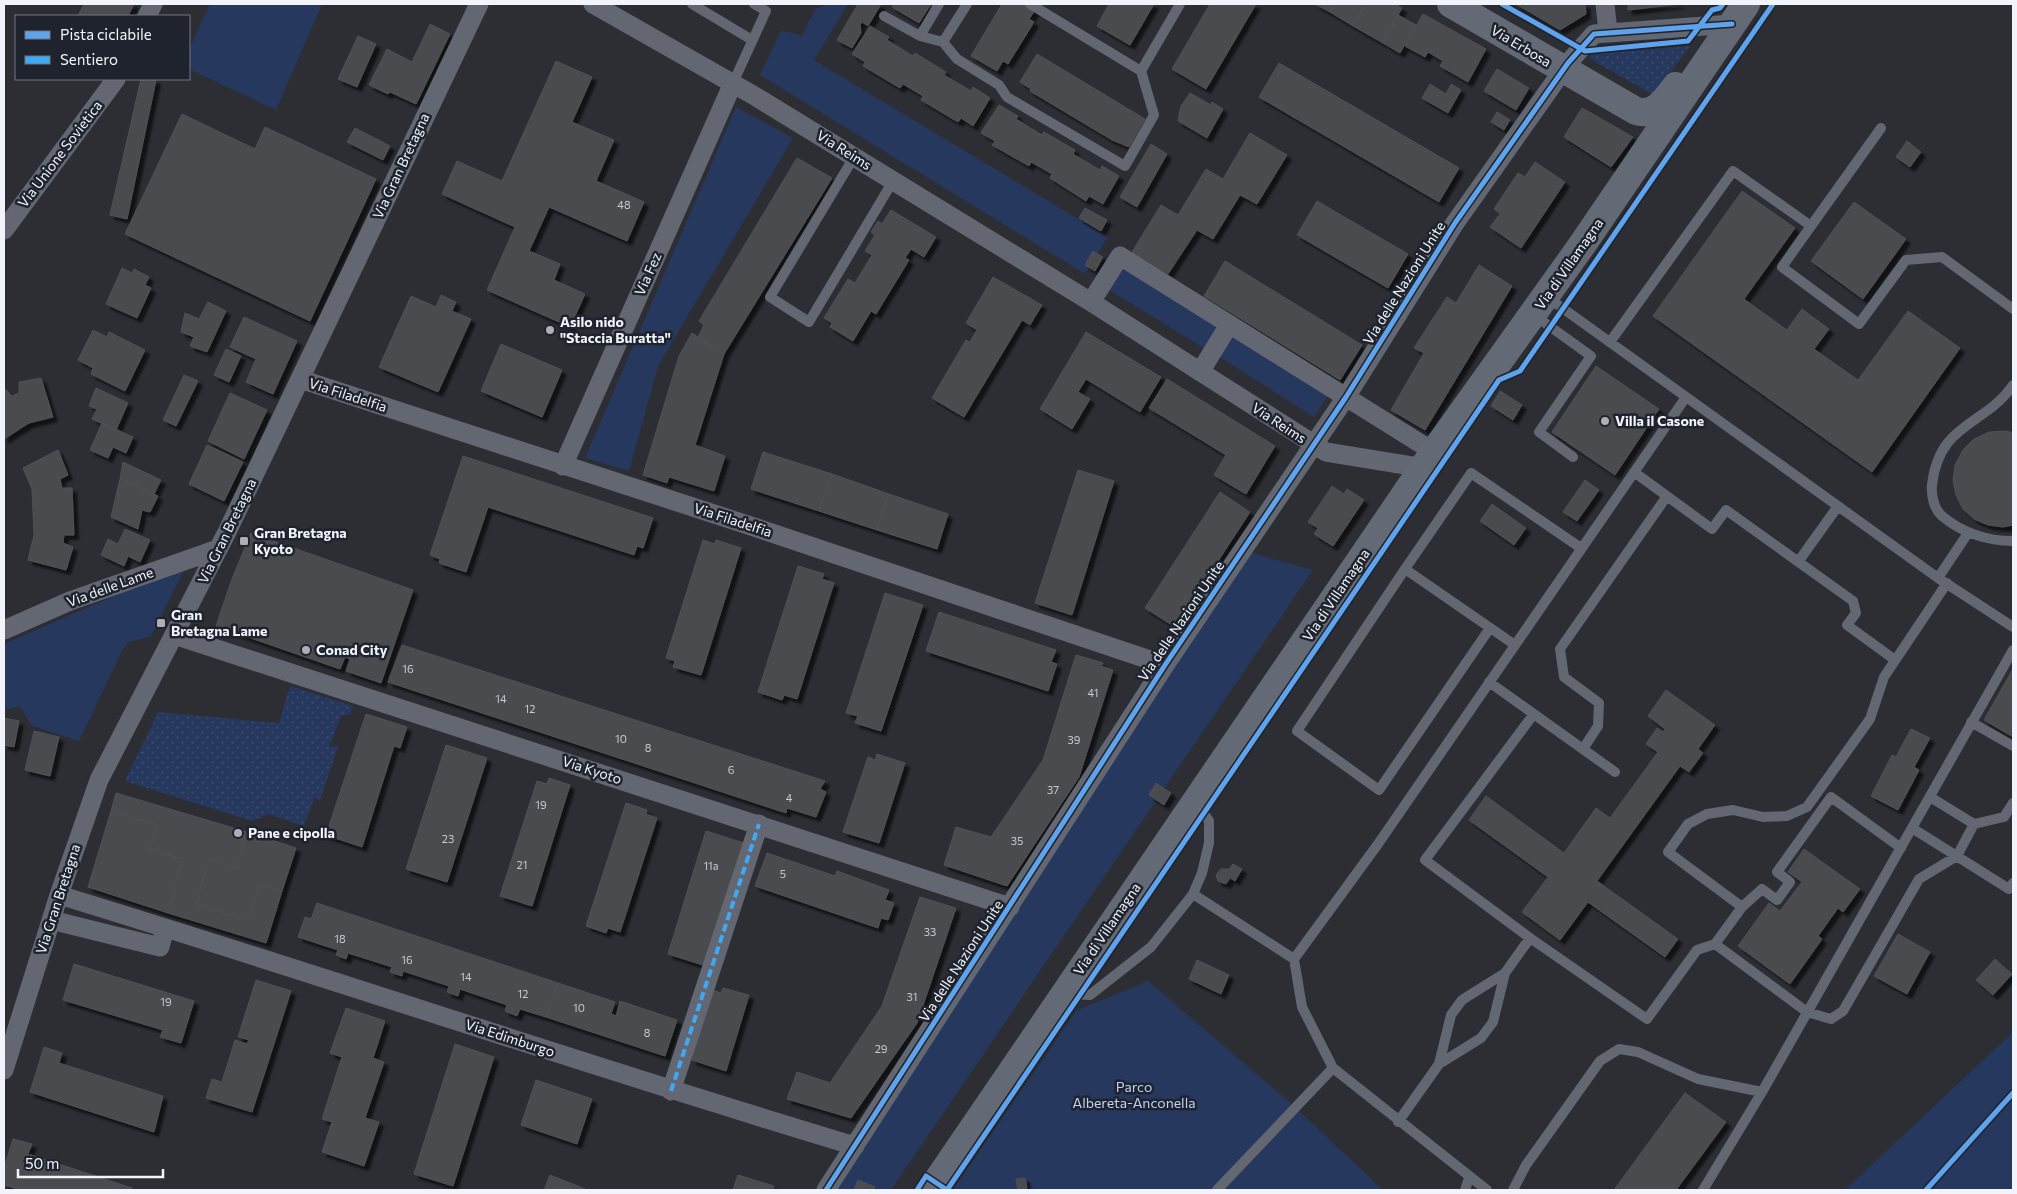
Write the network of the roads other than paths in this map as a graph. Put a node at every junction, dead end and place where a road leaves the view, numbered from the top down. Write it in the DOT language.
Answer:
graph roads {
  1 [pos="479,4"];
  2 [pos="692,4"];
  3 [pos="754,4"];
  4 [pos="939,4"];
  5 [pos="967,4"];
  6 [pos="1030,4"];
  7 [pos="1180,4"];
  8 [pos="1451,4"];
  9 [pos="1605,4"];
  10 [pos="599,5"];
  11 [pos="884,16"];
  12 [pos="1736,19"];
  13 [pos="1608,33"];
  14 [pos="920,36"];
  15 [pos="752,40"];
  16 [pos="943,42"];
  17 [pos="1563,70"];
  18 [pos="1141,71"];
  19 [pos="115,80"];
  20 [pos="733,83"];
  21 [pos="1881,128"];
  22 [pos="854,157"];
  23 [pos="893,181"];
  24 [pos="1811,226"];
  25 [pos="4,228"];
  26 [pos="1091,302"];
  27 [pos="1540,306"];
  28 [pos="2013,309"];
  29 [pos="1230,325"];
  30 [pos="1610,342"];
  31 [pos="1200,372"];
  32 [pos="300,380"];
  33 [pos="2013,385"];
  34 [pos="1346,397"];
  35 [pos="1686,397"];
  36 [pos="1312,444"];
  37 [pos="1573,457"];
  38 [pos="1429,460"];
  39 [pos="563,466"];
  40 [pos="1634,472"];
  41 [pos="1667,496"];
  42 [pos="1838,506"];
  43 [pos="1968,533"];
  44 [pos="2013,541"];
  45 [pos="1582,548"];
  46 [pos="218,549"];
  47 [pos="1798,562"];
  48 [pos="1405,569"];
  49 [pos="1942,581"];
  50 [pos="2013,627"];
  51 [pos="1490,628"];
  52 [pos="4,630"];
  53 [pos="174,635"];
  54 [pos="1515,645"];
  55 [pos="2013,650"];
  56 [pos="1894,660"];
  57 [pos="1165,665"];
  58 [pos="1489,682"];
  59 [pos="1533,715"];
  60 [pos="1972,722"];
  61 [pos="2013,746"];
  62 [pos="1583,749"];
  63 [pos="1615,772"];
  64 [pos="1930,797"];
  65 [pos="1196,801"];
  66 [pos="2013,802"];
  67 [pos="2009,820"];
  68 [pos="759,824"];
  69 [pos="1974,824"];
  70 [pos="1912,828"];
  71 [pos="1901,848"];
  72 [pos="1957,856"];
  73 [pos="2013,882"];
  74 [pos="1192,894"];
  75 [pos="59,895"];
  76 [pos="1010,907"];
  77 [pos="1742,907"];
  78 [pos="51,920"];
  79 [pos="165,928"];
  80 [pos="1530,938"];
  81 [pos="1716,944"];
  82 [pos="1294,959"];
  83 [pos="1505,973"];
  84 [pos="1063,994"];
  85 [pos="1807,1012"];
  86 [pos="1439,1064"];
  87 [pos="1333,1068"];
  88 [pos="4,1070"];
  89 [pos="671,1091"];
  90 [pos="1762,1092"];
  91 [pos="1398,1122"];
  92 [pos="855,1146"];
  93 [pos="1469,1178"];
  94 [pos="826,1190"];
  95 [pos="931,1190"];
  96 [pos="1217,1190"];
  97 [pos="1465,1190"];
  98 [pos="1486,1190"];
  99 [pos="1512,1190"];
  100 [pos="1703,1190"];
  1 -- 32 [label="street, Via Gran Bretagna"];
  2 -- 15 [label="lane"];
  3 -- 15 [label="lane"];
  4 -- 14 [label="lane"];
  5 -- 16 [label="lane"];
  6 -- 18 [label="lane"];
  7 -- 18 [label="lane"];
  8 -- 17 [label="main road, Via Erbosa"];
  9 -- 13 [label="street"];
  10 -- 20 [label="street, Via Reims"];
  11 -- 14 [label="lane"];
  12 -- 13 [label="street, Via delle Nazioni Unite"];
  12 -- 17 [label="main road, Via Erbosa"];
  12 -- 27 [label="main road, Via di Villamagna"];
  13 -- 17 [label="street, Via delle Nazioni Unite"];
  14 -- 16 [label="lane"];
  15 -- 20 [label="lane"];
  16 -- 18 [label="lane"];
  17 -- 34 [label="street, Via delle Nazioni Unite"];
  19 -- 25 [label="street, Via Unione Sovietica"];
  20 -- 22 [label="street, Via Reims"];
  20 -- 39 [label="street, Via Fez"];
  21 -- 24 [label="lane"];
  22 -- 23 [label="street, Via Reims"];
  22 -- 23 [label="lane"];
  23 -- 26 [label="street, Via Reims"];
  24 -- 28 [label="lane"];
  24 -- 30 [label="lane"];
  26 -- 29 [label="street"];
  26 -- 31 [label="street, Via Reims"];
  27 -- 30 [label="lane"];
  27 -- 37 [label="lane"];
  27 -- 38 [label="main road, Via di Villamagna"];
  29 -- 31 [label="street"];
  29 -- 34 [label="street"];
  30 -- 35 [label="lane"];
  31 -- 36 [label="street, Via Reims"];
  32 -- 39 [label="street, Via Filadelfia"];
  32 -- 46 [label="street, Via Gran Bretagna"];
  33 -- 43 [label="lane"];
  34 -- 36 [label="street, Via delle Nazioni Unite"];
  34 -- 38 [label="street"];
  35 -- 40 [label="lane"];
  35 -- 42 [label="lane"];
  36 -- 38 [label="street, Via Reims"];
  36 -- 57 [label="street, Via delle Nazioni Unite"];
  38 -- 65 [label="main road, Via di Villamagna"];
  39 -- 57 [label="street, Via Filadelfia"];
  40 -- 41 [label="lane"];
  40 -- 45 [label="lane"];
  41 -- 47 [label="lane"];
  41 -- 62 [label="lane"];
  42 -- 47 [label="lane"];
  42 -- 49 [label="lane"];
  43 -- 44 [label="lane"];
  43 -- 49 [label="lane"];
  45 -- 48 [label="lane"];
  45 -- 54 [label="lane"];
  46 -- 52 [label="street, Via delle Lame"];
  46 -- 53 [label="street, Via Gran Bretagna"];
  47 -- 56 [label="lane"];
  48 -- 51 [label="lane"];
  48 -- 51 [label="lane"];
  49 -- 50 [label="lane"];
  49 -- 56 [label="lane"];
  51 -- 54 [label="lane"];
  53 -- 68 [label="street, Via Kyoto"];
  53 -- 75 [label="street, Via Gran Bretagna"];
  54 -- 58 [label="lane"];
  55 -- 60 [label="lane"];
  56 -- 77 [label="lane"];
  57 -- 76 [label="street, Via delle Nazioni Unite"];
  58 -- 59 [label="lane"];
  58 -- 82 [label="lane"];
  59 -- 62 [label="lane"];
  59 -- 80 [label="lane"];
  60 -- 61 [label="lane"];
  60 -- 64 [label="lane"];
  62 -- 63 [label="lane"];
  64 -- 69 [label="lane"];
  64 -- 70 [label="lane"];
  65 -- 74 [label="lane"];
  65 -- 84 [label="main road, Via di Villamagna"];
  66 -- 67 [label="lane"];
  67 -- 69 [label="lane"];
  68 -- 76 [label="street, Via Kyoto"];
  68 -- 89 [label="street"];
  69 -- 72 [label="lane"];
  70 -- 71 [label="lane"];
  70 -- 72 [label="lane"];
  71 -- 77 [label="lane"];
  71 -- 85 [label="lane"];
  72 -- 73 [label="lane"];
  72 -- 85 [label="lane"];
  74 -- 82 [label="lane"];
  74 -- 84 [label="lane"];
  75 -- 78 [label="street, Via Gran Bretagna"];
  75 -- 79 [label="street, Via Edimburgo"];
  76 -- 92 [label="street, Via delle Nazioni Unite"];
  77 -- 81 [label="lane"];
  78 -- 79 [label="street"];
  78 -- 88 [label="street, Via Gran Bretagna"];
  79 -- 89 [label="street, Via Edimburgo"];
  80 -- 81 [label="lane"];
  80 -- 83 [label="lane"];
  81 -- 85 [label="lane"];
  82 -- 87 [label="lane"];
  83 -- 86 [label="lane"];
  83 -- 86 [label="lane"];
  84 -- 95 [label="main road, Via di Villamagna"];
  85 -- 90 [label="lane"];
  86 -- 91 [label="lane"];
  87 -- 91 [label="lane"];
  87 -- 96 [label="lane"];
  89 -- 92 [label="street, Via Edimburgo"];
  90 -- 99 [label="lane"];
  90 -- 100 [label="lane"];
  91 -- 93 [label="lane"];
  92 -- 94 [label="street, Via delle Nazioni Unite"];
  93 -- 97 [label="lane"];
  93 -- 98 [label="lane"];
}
